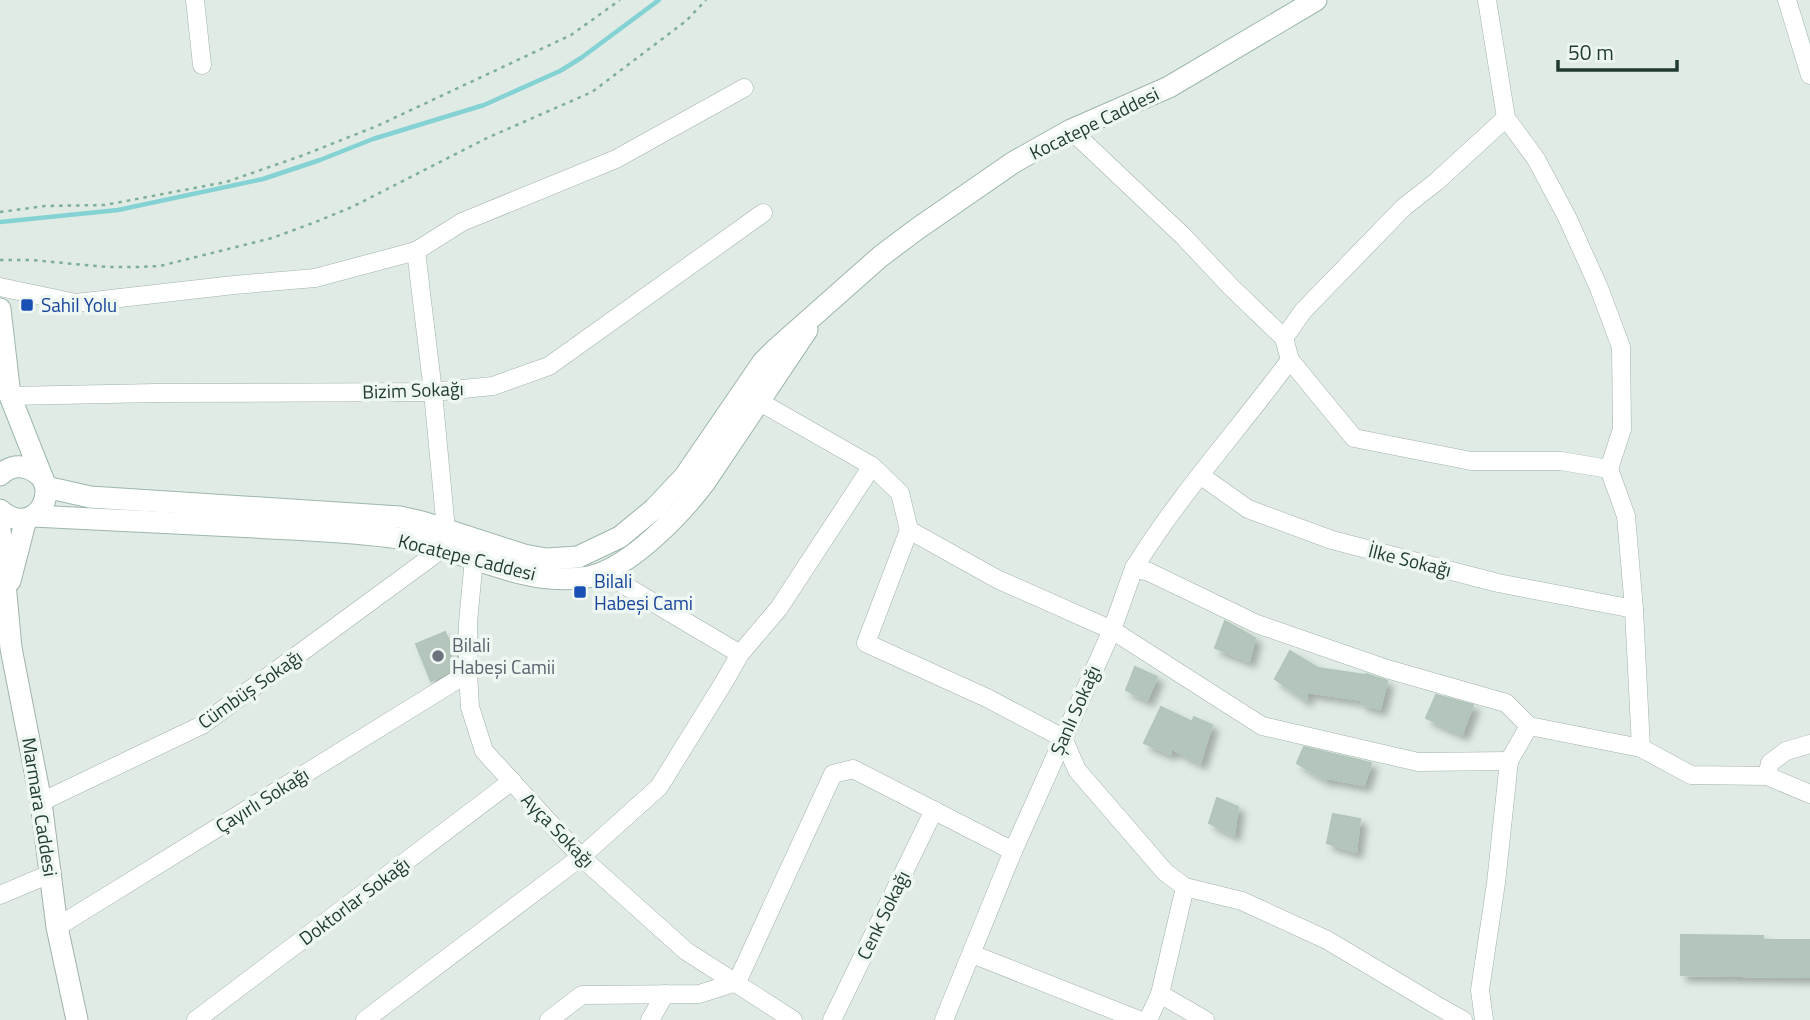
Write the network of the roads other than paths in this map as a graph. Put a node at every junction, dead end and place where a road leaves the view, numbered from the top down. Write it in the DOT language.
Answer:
graph roads {
  1 [pos="195,0"];
  2 [pos="1315,0"];
  3 [pos="1487,0"];
  4 [pos="1787,0"];
  5 [pos="202,65"];
  6 [pos="1810,75"];
  7 [pos="744,88"];
  8 [pos="1506,118"];
  9 [pos="1071,130"];
  10 [pos="763,213"];
  11 [pos="416,251"];
  12 [pos="0,287"];
  13 [pos="0,309"];
  14 [pos="1284,338"];
  15 [pos="1290,360"];
  16 [pos="433,392"];
  17 [pos="10,396"];
  18 [pos="752,396"];
  19 [pos="872,466"];
  20 [pos="1609,469"];
  21 [pos="0,475"];
  22 [pos="1200,475"];
  23 [pos="44,483"];
  24 [pos="0,510"];
  25 [pos="29,517"];
  26 [pos="0,530"];
  27 [pos="909,530"];
  28 [pos="444,539"];
  29 [pos="475,550"];
  30 [pos="578,557"];
  31 [pos="1134,568"];
  32 [pos="602,572"];
  33 [pos="7,593"];
  34 [pos="1633,609"];
  35 [pos="1112,630"];
  36 [pos="740,654"];
  37 [pos="468,673"];
  38 [pos="1529,726"];
  39 [pos="1063,738"];
  40 [pos="1810,744"];
  41 [pos="1641,748"];
  42 [pos="1509,761"];
  43 [pos="1767,776"];
  44 [pos="512,781"];
  45 [pos="1810,794"];
  46 [pos="41,802"];
  47 [pos="934,810"];
  48 [pos="1013,851"];
  49 [pos="581,857"];
  50 [pos="52,873"];
  51 [pos="1185,887"];
  52 [pos="0,895"];
  53 [pos="57,927"];
  54 [pos="972,954"];
  55 [pos="737,982"];
  56 [pos="665,994"];
  57 [pos="1160,994"];
  58 [pos="77,1020"];
  59 [pos="196,1020"];
  60 [pos="365,1020"];
  61 [pos="549,1020"];
  62 [pos="650,1020"];
  63 [pos="793,1020"];
  64 [pos="832,1020"];
  65 [pos="944,1020"];
  66 [pos="1139,1020"];
  67 [pos="1148,1020"];
  68 [pos="1205,1020"];
  69 [pos="1463,1020"];
  70 [pos="1484,1020"];
  1 -- 5 [label="street"];
  2 -- 9 [label="main road, Kocatepe Caddesi"];
  3 -- 8 [label="street"];
  4 -- 6 [label="street"];
  7 -- 11 [label="street"];
  8 -- 14 [label="street"];
  8 -- 20 [label="street"];
  9 -- 14 [label="street"];
  9 -- 18 [label="main road, Kocatepe Caddesi"];
  10 -- 16 [label="street, Bizim Sokağı"];
  11 -- 12 [label="street"];
  11 -- 16 [label="street"];
  13 -- 17 [label="main road"];
  14 -- 15 [label="street"];
  15 -- 20 [label="street"];
  15 -- 22 [label="street, Şanlı Sokağı"];
  16 -- 17 [label="street, Bizim Sokağı"];
  16 -- 28 [label="street"];
  17 -- 23 [label="main road"];
  18 -- 19 [label="street"];
  18 -- 30 [label="main road, Kocatepe Caddesi"];
  18 -- 32 [label="main road, Kocatepe Caddesi"];
  19 -- 27 [label="street"];
  19 -- 36 [label="street"];
  20 -- 34 [label="street"];
  21 -- 23 [label="main road, Kocatepe Caddesi"];
  22 -- 31 [label="street, Şanlı Sokağı"];
  22 -- 34 [label="street, İlke Sokağı"];
  23 -- 25 [label="main road, Marmara Caddesi"];
  23 -- 28 [label="main road, Kocatepe Caddesi"];
  24 -- 25 [label="main road, Kocatepe Caddesi"];
  25 -- 28 [label="main road, Kocatepe Caddesi"];
  25 -- 33 [label="main road, Marmara Caddesi"];
  26 -- 33 [label="main road, Marmara Caddesi"];
  27 -- 35 [label="street"];
  27 -- 39 [label="street"];
  28 -- 29 [label="main road, Kocatepe Caddesi"];
  28 -- 46 [label="street, Cümbüş Sokağı"];
  29 -- 30 [label="main road, Kocatepe Caddesi"];
  29 -- 32 [label="main road, Kocatepe Caddesi"];
  29 -- 37 [label="street, Ayça Sokağı"];
  30 -- 32 [label="main road"];
  31 -- 35 [label="street, Şanlı Sokağı"];
  31 -- 38 [label="street"];
  32 -- 36 [label="street"];
  33 -- 46 [label="main road, Marmara Caddesi"];
  34 -- 41 [label="street"];
  35 -- 39 [label="street, Şanlı Sokağı"];
  35 -- 42 [label="street"];
  36 -- 49 [label="street"];
  37 -- 44 [label="street, Ayça Sokağı"];
  37 -- 53 [label="street, Çayırlı Sokağı"];
  38 -- 41 [label="street"];
  38 -- 42 [label="street"];
  39 -- 48 [label="street, Şanlı Sokağı"];
  39 -- 51 [label="street"];
  40 -- 43 [label="street"];
  41 -- 43 [label="street"];
  42 -- 70 [label="street"];
  43 -- 45 [label="street"];
  44 -- 49 [label="street, Ayça Sokağı"];
  44 -- 59 [label="street, Doktorlar Sokağı"];
  46 -- 50 [label="main road, Marmara Caddesi"];
  47 -- 48 [label="street"];
  47 -- 55 [label="street"];
  47 -- 64 [label="street, Cenk Sokağı"];
  48 -- 54 [label="street, Şanlı Sokağı"];
  49 -- 55 [label="street, Ayça Sokağı"];
  49 -- 60 [label="street"];
  50 -- 52 [label="street"];
  50 -- 53 [label="main road, Marmara Caddesi"];
  51 -- 57 [label="street"];
  51 -- 69 [label="street"];
  53 -- 58 [label="main road, Marmara Caddesi"];
  54 -- 65 [label="street, Şanlı Sokağı"];
  54 -- 66 [label="street"];
  55 -- 56 [label="street"];
  55 -- 63 [label="street, Ayça Sokağı"];
  56 -- 61 [label="street"];
  56 -- 62 [label="street"];
  57 -- 67 [label="street"];
  57 -- 68 [label="street"];
}
